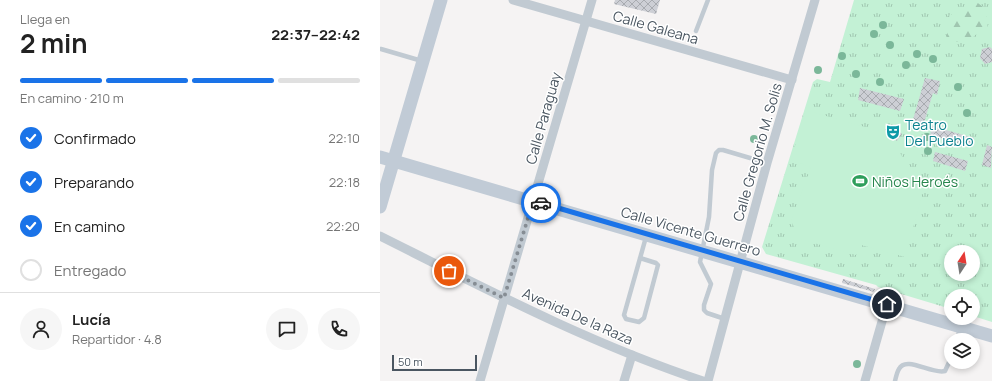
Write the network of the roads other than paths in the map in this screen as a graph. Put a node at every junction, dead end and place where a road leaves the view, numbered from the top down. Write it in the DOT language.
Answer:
graph roads {
  1 [pos="441,0"];
  2 [pos="513,0"];
  3 [pos="592,0"];
  4 [pos="708,0"];
  5 [pos="815,0"];
  6 [pos="586,22"];
  7 [pos="696,31"];
  8 [pos="381,49"];
  9 [pos="422,61"];
  10 [pos="792,80"];
  11 [pos="380,156"];
  12 [pos="394,161"];
  13 [pos="767,163"];
  14 [pos="533,201"];
  15 [pos="380,207"];
  16 [pos="647,235"];
  17 [pos="380,236"];
  18 [pos="703,251"];
  19 [pos="640,258"];
  20 [pos="740,262"];
  21 [pos="504,298"];
  22 [pos="887,304"];
  23 [pos="725,319"];
  24 [pos="961,326"];
  25 [pos="959,333"];
  26 [pos="992,336"];
  27 [pos="632,355"];
  28 [pos="946,369"];
  29 [pos="480,381"];
  30 [pos="624,381"];
  31 [pos="703,381"];
  32 [pos="708,381"];
  33 [pos="865,381"];
  34 [pos="895,381"];
  1 -- 9 [label="main road"];
  2 -- 6 [label="street, Calle Galeana"];
  3 -- 6 [label="street, Calle Paraguay"];
  4 -- 7 [label="lane"];
  5 -- 10 [label="street, Calle Gregorio M. Solis"];
  6 -- 10 [label="street, Calle Galeana"];
  6 -- 14 [label="street, Calle Paraguay"];
  8 -- 9 [label="lane"];
  9 -- 12 [label="main road"];
  10 -- 13 [label="street, Calle Gregorio M. Solis"];
  11 -- 12 [label="main road, Calle Vicente Guerrero"];
  12 -- 14 [label="main road, Calle Vicente Guerrero"];
  12 -- 15 [label="main road"];
  13 -- 18 [label="lane"];
  13 -- 20 [label="street, Calle Gregorio M. Solis"];
  14 -- 16 [label="main road, Calle Vicente Guerrero"];
  14 -- 21 [label="street, Calle Paraguay"];
  16 -- 18 [label="main road, Calle Vicente Guerrero"];
  16 -- 19 [label="lane"];
  17 -- 21 [label="street, Avenida De la Raza"];
  18 -- 20 [label="main road, Calle Vicente Guerrero"];
  18 -- 23 [label="lane"];
  19 -- 19 [label="lane"];
  20 -- 22 [label="main road, Calle Vicente Guerrero"];
  20 -- 23 [label="street, Calle Gregorio M. Solis"];
  21 -- 27 [label="street, Avenida De la Raza"];
  21 -- 29 [label="street, Calle Paraguay"];
  22 -- 24 [label="main road, Calle Vicente Guerrero"];
  22 -- 33 [label="street"];
  23 -- 32 [label="street, Calle Gregorio M. Solis"];
  24 -- 25 [label="lane"];
  24 -- 26 [label="main road, Calle Vicente Guerrero"];
  27 -- 30 [label="street"];
  27 -- 31 [label="street, Avenida De la Raza"];
  28 -- 34 [label="lane"];
}
